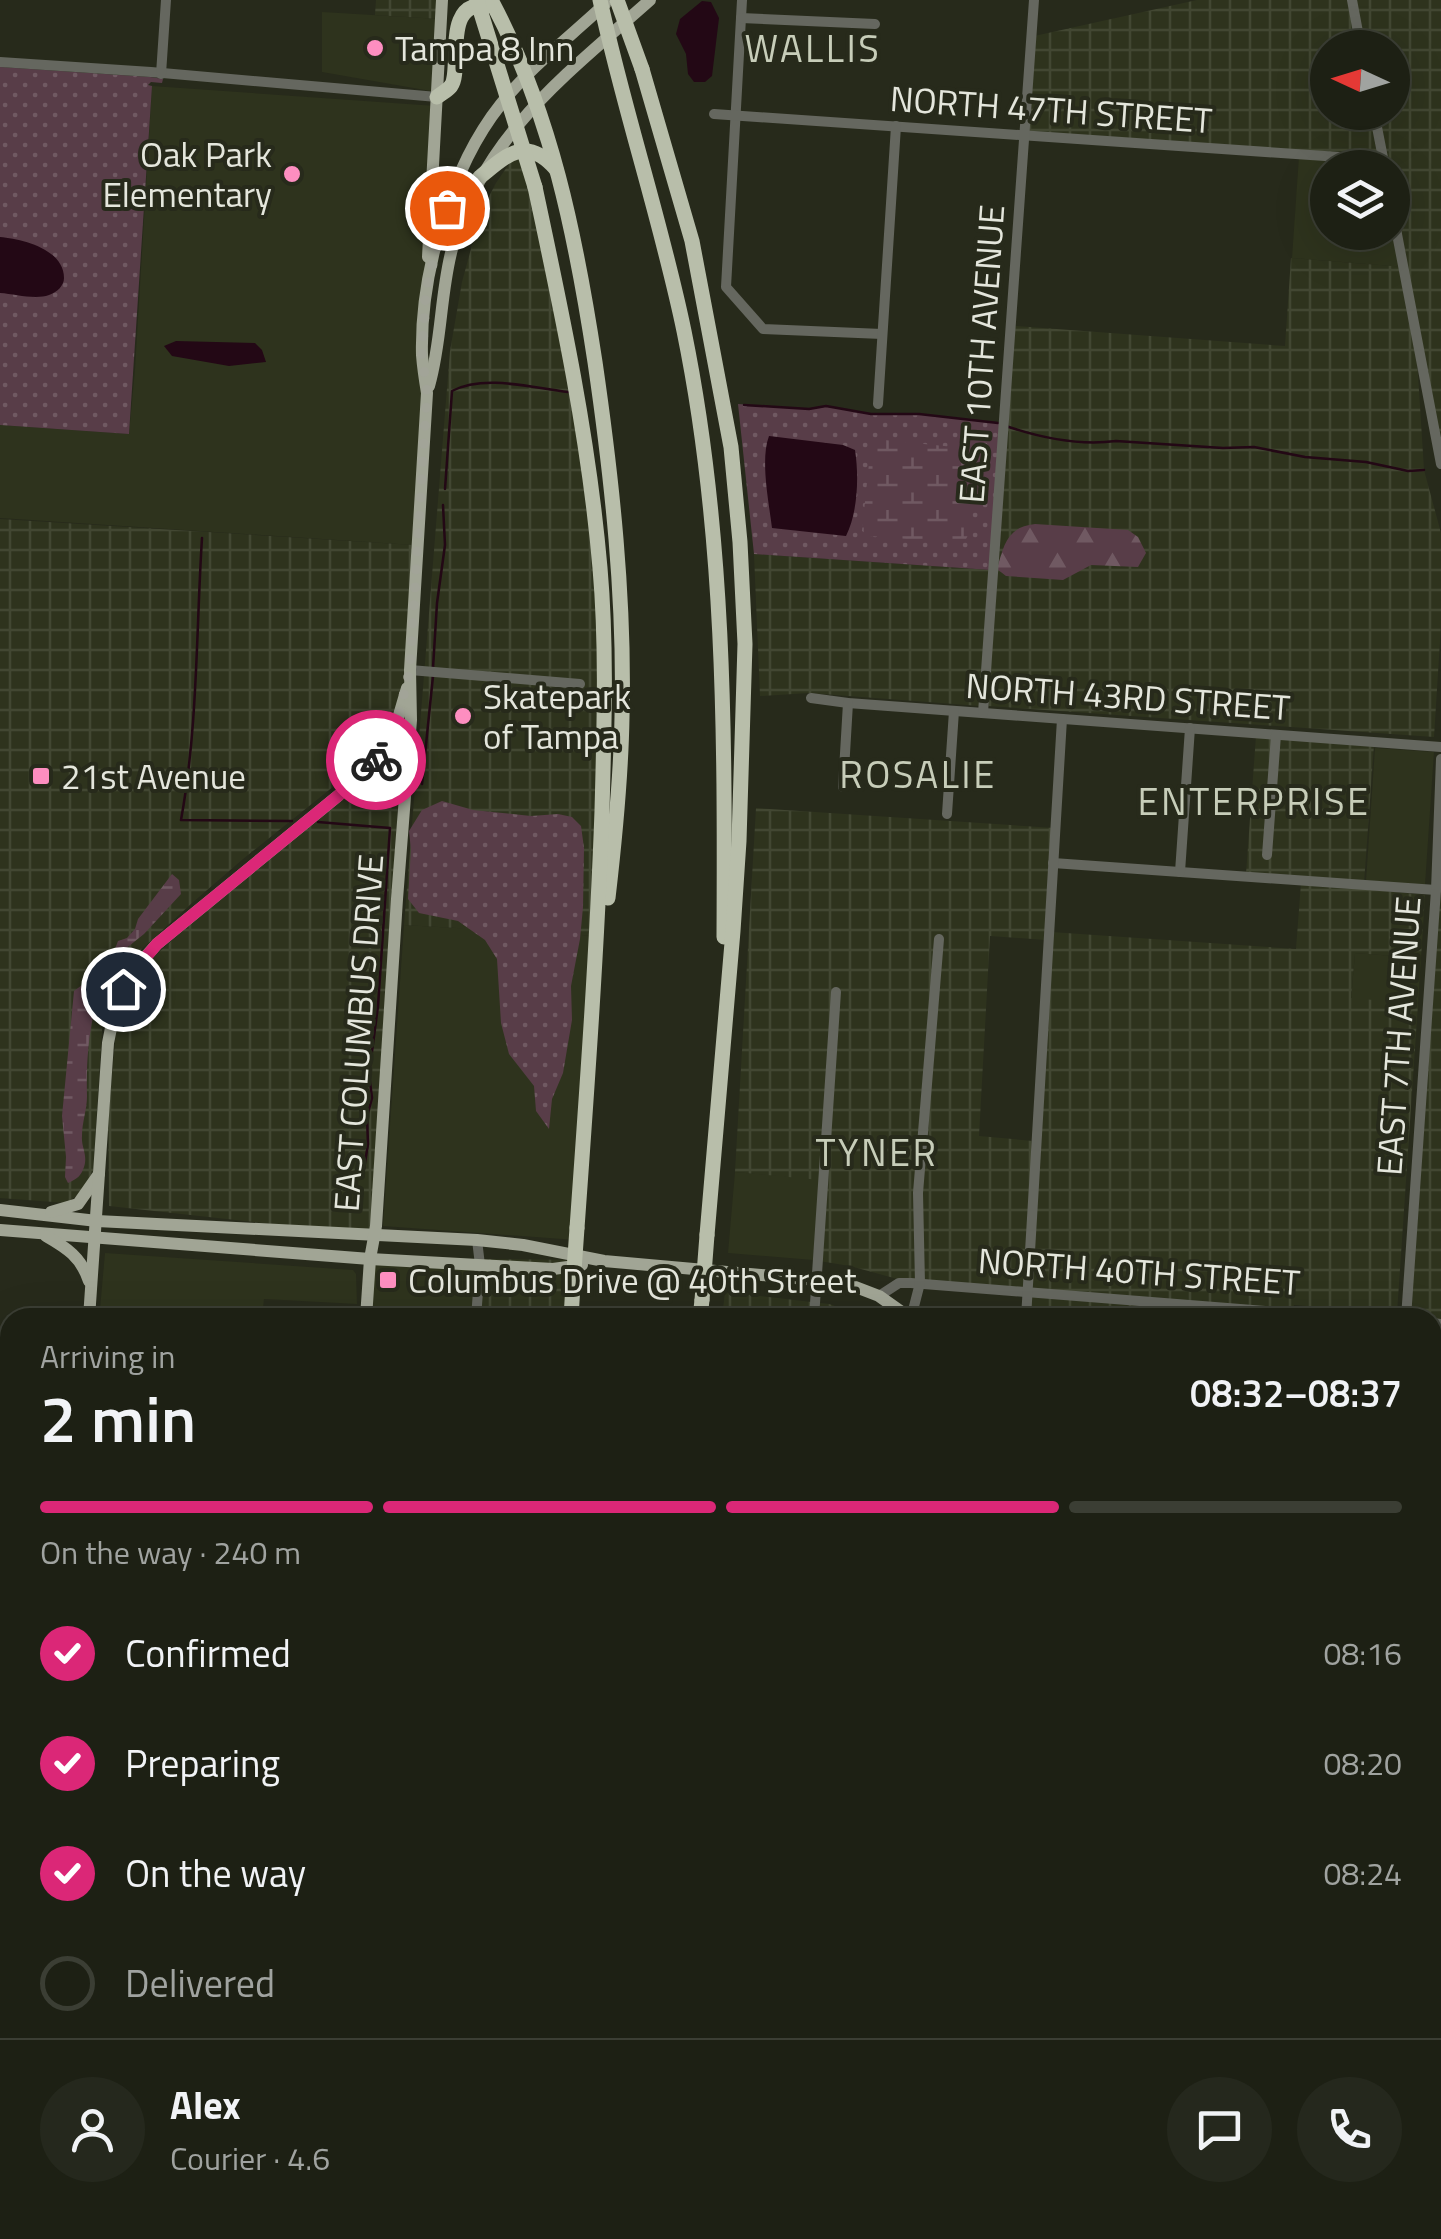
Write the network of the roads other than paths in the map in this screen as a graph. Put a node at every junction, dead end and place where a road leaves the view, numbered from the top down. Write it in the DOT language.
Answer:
graph roads {
  1 [pos="166,0"];
  2 [pos="442,0"];
  3 [pos="477,0"];
  4 [pos="490,0"];
  5 [pos="650,0"];
  6 [pos="742,0"];
  7 [pos="1034,0"];
  8 [pos="1352,0"];
  9 [pos="607,2"];
  10 [pos="631,17"];
  11 [pos="741,18"];
  12 [pos="502,21"];
  13 [pos="875,24"];
  14 [pos="1358,30"];
  15 [pos="607,38"];
  16 [pos="0,62"];
  17 [pos="160,74"];
  18 [pos="526,76"];
  19 [pos="617,78"];
  20 [pos="437,96"];
  21 [pos="537,101"];
  22 [pos="714,114"];
  23 [pos="736,115"];
  24 [pos="896,126"];
  25 [pos="1024,134"];
  26 [pos="1310,158"];
  27 [pos="557,171"];
  28 [pos="480,177"];
  29 [pos="1400,250"];
  30 [pos="426,290"];
  31 [pos="882,334"];
  32 [pos="427,393"];
  33 [pos="878,404"];
  34 [pos="1441,464"];
  35 [pos="410,670"];
  36 [pos="580,684"];
  37 [pos="811,698"];
  38 [pos="848,703"];
  39 [pos="954,710"];
  40 [pos="983,713"];
  41 [pos="1062,719"];
  42 [pos="1190,728"];
  43 [pos="1276,735"];
  44 [pos="1441,747"];
  45 [pos="384,749"];
  46 [pos="1441,759"];
  47 [pos="407,763"];
  48 [pos="843,787"];
  49 [pos="947,814"];
  50 [pos="1267,855"];
  51 [pos="1053,863"];
  52 [pos="1180,872"];
  53 [pos="1436,890"];
  54 [pos="939,940"];
  55 [pos="836,992"];
  56 [pos="593,1022"];
  57 [pos="723,1051"];
  58 [pos="101,1172"];
  59 [pos="0,1210"];
  60 [pos="40,1215"];
  61 [pos="98,1222"];
  62 [pos="0,1230"];
  63 [pos="39,1233"];
  64 [pos="374,1236"];
  65 [pos="96,1237"];
  66 [pos="477,1240"];
  67 [pos="370,1258"];
  68 [pos="604,1261"];
  69 [pos="480,1264"];
  70 [pos="818,1280"];
  71 [pos="920,1283"];
  72 [pos="91,1288"];
  73 [pos="1027,1293"];
  74 [pos="879,1296"];
  75 [pos="90,1308"];
  76 [pos="367,1308"];
  77 [pos="477,1308"];
  78 [pos="571,1308"];
  79 [pos="701,1308"];
  80 [pos="815,1308"];
  81 [pos="896,1308"];
  82 [pos="914,1308"];
  83 [pos="1026,1308"];
  84 [pos="1223,1308"];
  85 [pos="1407,1308"];
  1 -- 17 [label="street"];
  2 -- 20 [label="main road"];
  3 -- 56 [label="highway, bridge"];
  4 -- 12 [label="highway"];
  5 -- 10 [label="main road, EAST COLUMBUS DRIVE"];
  6 -- 11 [label="street"];
  7 -- 25 [label="street, EAST 10TH AVENUE"];
  8 -- 14 [label="street"];
  9 -- 15 [label="highway"];
  9 -- 18 [label="main road, EAST COLUMBUS DRIVE"];
  9 -- 57 [label="highway, bridge"];
  10 -- 15 [label="main road, EAST COLUMBUS DRIVE"];
  10 -- 19 [label="highway"];
  11 -- 13 [label="street"];
  11 -- 23 [label="street"];
  12 -- 18 [label="highway"];
  12 -- 20 [label="highway"];
  15 -- 19 [label="highway"];
  15 -- 21 [label="main road, EAST COLUMBUS DRIVE"];
  16 -- 17 [label="street"];
  17 -- 20 [label="street"];
  18 -- 21 [label="highway"];
  18 -- 30 [label="main road, EAST COLUMBUS DRIVE"];
  19 -- 57 [label="highway"];
  20 -- 30 [label="main road"];
  21 -- 27 [label="highway"];
  21 -- 28 [label="main road, EAST COLUMBUS DRIVE"];
  22 -- 23 [label="street, NORTH 47TH STREET"];
  23 -- 24 [label="street, NORTH 47TH STREET"];
  23 -- 31 [label="street"];
  24 -- 25 [label="street, NORTH 47TH STREET"];
  24 -- 31 [label="street"];
  25 -- 26 [label="street, NORTH 47TH STREET"];
  25 -- 40 [label="street, EAST 10TH AVENUE"];
  27 -- 28 [label="highway"];
  27 -- 56 [label="highway"];
  28 -- 32 [label="main road, EAST COLUMBUS DRIVE"];
  29 -- 34 [label="street"];
  30 -- 32 [label="main road, EAST COLUMBUS DRIVE"];
  31 -- 33 [label="street"];
  32 -- 35 [label="main road, EAST COLUMBUS DRIVE"];
  35 -- 36 [label="street"];
  35 -- 45 [label="main road"];
  35 -- 47 [label="main road, EAST COLUMBUS DRIVE"];
  37 -- 38 [label="street, NORTH 43RD STREET"];
  38 -- 39 [label="street, NORTH 43RD STREET"];
  38 -- 48 [label="street"];
  39 -- 40 [label="street, NORTH 43RD STREET"];
  39 -- 49 [label="street"];
  40 -- 41 [label="street, NORTH 43RD STREET"];
  41 -- 42 [label="street, NORTH 43RD STREET"];
  41 -- 51 [label="street"];
  42 -- 43 [label="street, NORTH 43RD STREET"];
  42 -- 52 [label="street"];
  43 -- 44 [label="street, NORTH 43RD STREET"];
  43 -- 50 [label="street"];
  45 -- 47 [label="main road"];
  45 -- 58 [label="main road"];
  46 -- 53 [label="street, EAST 7TH AVENUE"];
  47 -- 64 [label="main road, EAST COLUMBUS DRIVE"];
  51 -- 52 [label="street"];
  51 -- 73 [label="street"];
  52 -- 53 [label="street"];
  53 -- 85 [label="street, EAST 7TH AVENUE"];
  54 -- 71 [label="street"];
  55 -- 70 [label="street"];
  56 -- 78 [label="highway, bridge"];
  57 -- 79 [label="highway, bridge"];
  58 -- 60 [label="main road"];
  58 -- 61 [label="main road"];
  59 -- 60 [label="main road"];
  60 -- 61 [label="main road"];
  61 -- 64 [label="main road"];
  61 -- 65 [label="main road"];
  62 -- 63 [label="main road"];
  63 -- 65 [label="main road"];
  63 -- 72 [label="main road"];
  64 -- 66 [label="main road"];
  64 -- 67 [label="main road, EAST COLUMBUS DRIVE"];
  65 -- 67 [label="main road"];
  65 -- 72 [label="main road"];
  66 -- 68 [label="main road"];
  66 -- 69 [label="street"];
  67 -- 69 [label="main road"];
  67 -- 76 [label="main road, EAST COLUMBUS DRIVE"];
  68 -- 69 [label="main road"];
  68 -- 70 [label="main road"];
  69 -- 77 [label="street"];
  70 -- 74 [label="main road"];
  70 -- 80 [label="street"];
  71 -- 73 [label="street, NORTH 40TH STREET"];
  71 -- 74 [label="street"];
  71 -- 82 [label="street"];
  72 -- 75 [label="main road"];
  73 -- 83 [label="street"];
  73 -- 84 [label="street, NORTH 40TH STREET"];
  74 -- 81 [label="main road"];
}
